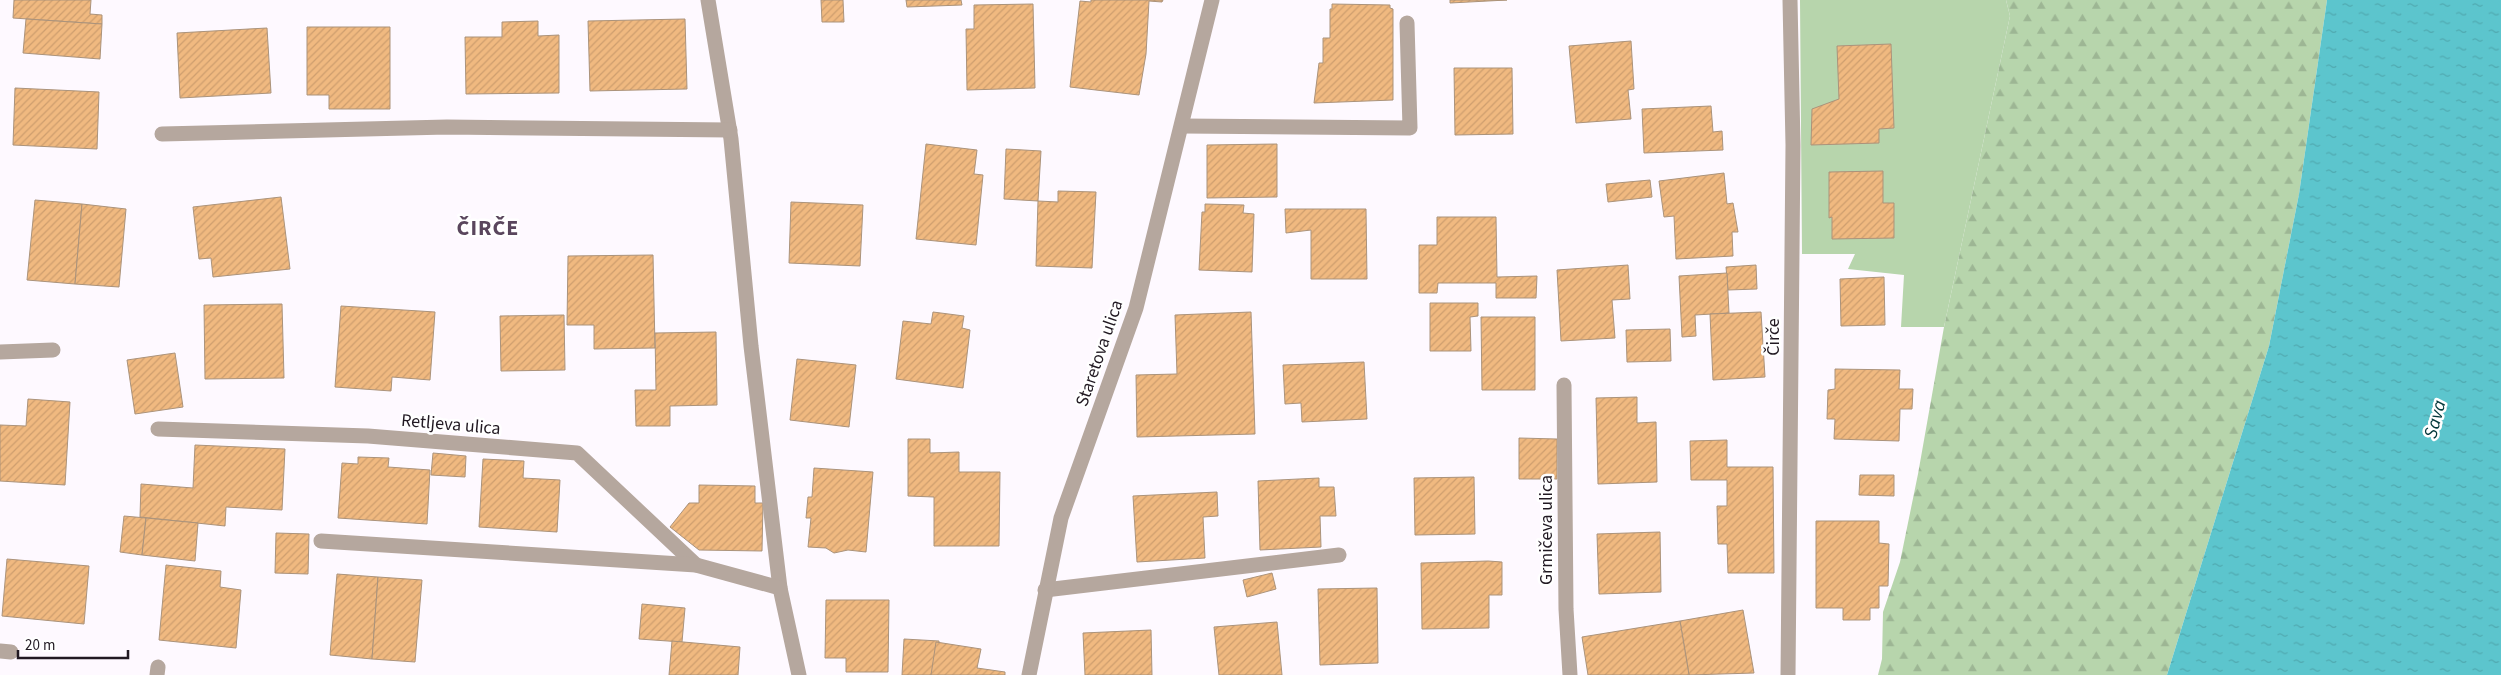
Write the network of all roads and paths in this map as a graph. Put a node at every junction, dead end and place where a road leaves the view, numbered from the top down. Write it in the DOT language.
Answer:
graph roads {
  1 [pos="708,0"];
  2 [pos="1212,0"];
  3 [pos="1790,0"];
  4 [pos="1407,23"];
  5 [pos="1182,126"];
  6 [pos="730,130"];
  7 [pos="162,134"];
  8 [pos="53,350"];
  9 [pos="0,352"];
  10 [pos="1564,386"];
  11 [pos="158,429"];
  12 [pos="321,541"];
  13 [pos="1340,555"];
  14 [pos="696,565"];
  15 [pos="780,588"];
  16 [pos="1045,590"];
  17 [pos="799,675"];
  18 [pos="1029,675"];
  19 [pos="1570,675"];
  20 [pos="1788,675"];
  1 -- 6 [label="street"];
  2 -- 5 [label="street, Staretova ulica"];
  3 -- 20 [label="street, Čirče"];
  4 -- 5 [label="street"];
  5 -- 16 [label="street, Staretova ulica"];
  6 -- 7 [label="street"];
  6 -- 15 [label="street"];
  8 -- 9 [label="street"];
  10 -- 19 [label="street, Grmičeva ulica"];
  11 -- 14 [label="street, Retljeva ulica"];
  12 -- 14 [label="street, Retljeva ulica"];
  13 -- 16 [label="street"];
  14 -- 15 [label="street, Retljeva ulica"];
  15 -- 17 [label="street"];
  16 -- 18 [label="street, Staretova ulica"];
}
